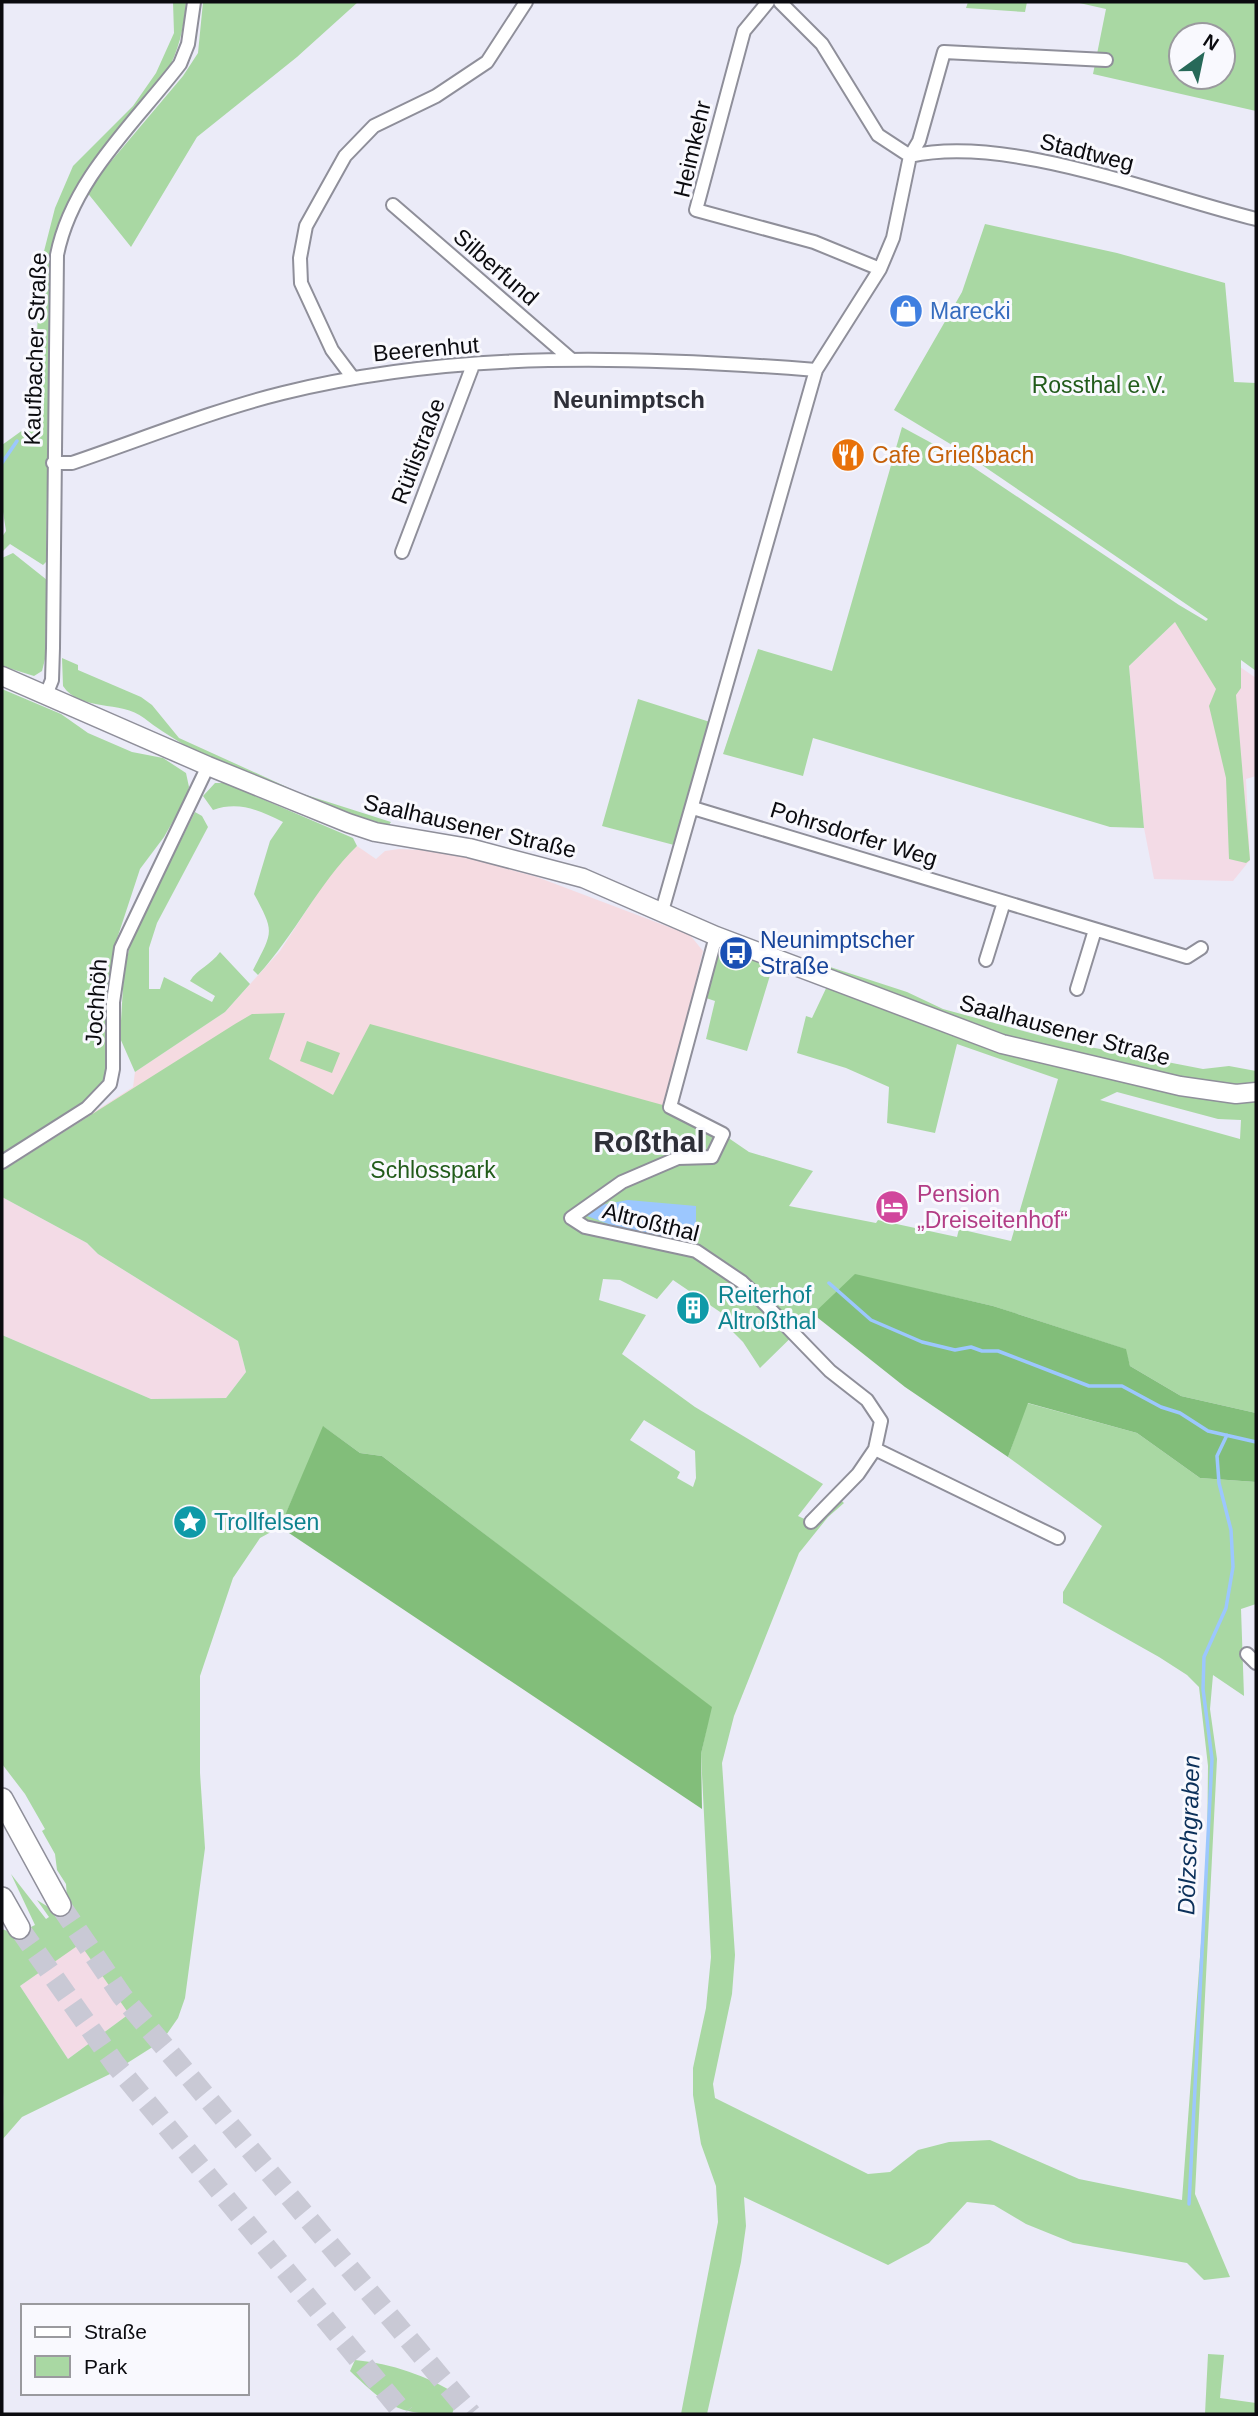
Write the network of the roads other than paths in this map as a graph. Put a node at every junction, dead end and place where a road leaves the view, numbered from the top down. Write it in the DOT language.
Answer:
graph roads {
  1 [pos="194,2"];
  2 [pos="526,2"];
  3 [pos="768,2"];
  4 [pos="780,2"];
  5 [pos="1106,60"];
  6 [pos="910,156"];
  7 [pos="393,205"];
  8 [pos="1254,218"];
  9 [pos="880,270"];
  10 [pos="572,360"];
  11 [pos="473,365"];
  12 [pos="817,370"];
  13 [pos="353,378"];
  14 [pos="53,463"];
  15 [pos="402,552"];
  16 [pos="2,676"];
  17 [pos="46,695"];
  18 [pos="208,766"];
  19 [pos="693,808"];
  20 [pos="1004,902"];
  21 [pos="662,911"];
  22 [pos="1095,930"];
  23 [pos="716,936"];
  24 [pos="1201,948"];
  25 [pos="986,960"];
  26 [pos="1077,989"];
  27 [pos="1256,1092"];
  28 [pos="2,1162"];
  29 [pos="875,1449"];
  30 [pos="811,1522"];
  31 [pos="1058,1538"];
  32 [pos="2,1799"];
  33 [pos="2,1898"];
  34 [pos="60,1905"];
  35 [pos="19,1928"];
  1 -- 14 [label="street, Kaufbacher Straße"];
  2 -- 13 [label="street"];
  3 -- 9 [label="street, Heimkehr"];
  4 -- 6 [label="street"];
  5 -- 6 [label="street"];
  6 -- 8 [label="street, Stadtweg"];
  6 -- 9 [label="street"];
  7 -- 10 [label="street, Silberfund"];
  9 -- 12 [label="street"];
  10 -- 11 [label="street, Beerenhut"];
  10 -- 12 [label="street, Beerenhut"];
  11 -- 13 [label="street, Beerenhut"];
  11 -- 15 [label="street, Rütlistraße"];
  12 -- 19 [label="street"];
  13 -- 14 [label="street, Beerenhut"];
  14 -- 17 [label="street, Kaufbacher Straße"];
  16 -- 17 [label="street, Saalhausener Straße"];
  17 -- 18 [label="street, Saalhausener Straße"];
  18 -- 21 [label="street, Saalhausener Straße"];
  18 -- 28 [label="street, Jochhöh"];
  19 -- 20 [label="street, Pohrsdorfer Weg"];
  19 -- 21 [label="street"];
  20 -- 22 [label="street, Pohrsdorfer Weg"];
  20 -- 25 [label="street"];
  21 -- 23 [label="street, Saalhausener Straße"];
  22 -- 24 [label="street, Pohrsdorfer Weg"];
  22 -- 26 [label="street"];
  23 -- 27 [label="street, Saalhausener Straße"];
  23 -- 29 [label="street, Altroßthal"];
  29 -- 30 [label="street"];
  29 -- 31 [label="street"];
  32 -- 34 [label="highway"];
  33 -- 35 [label="highway"];
}
